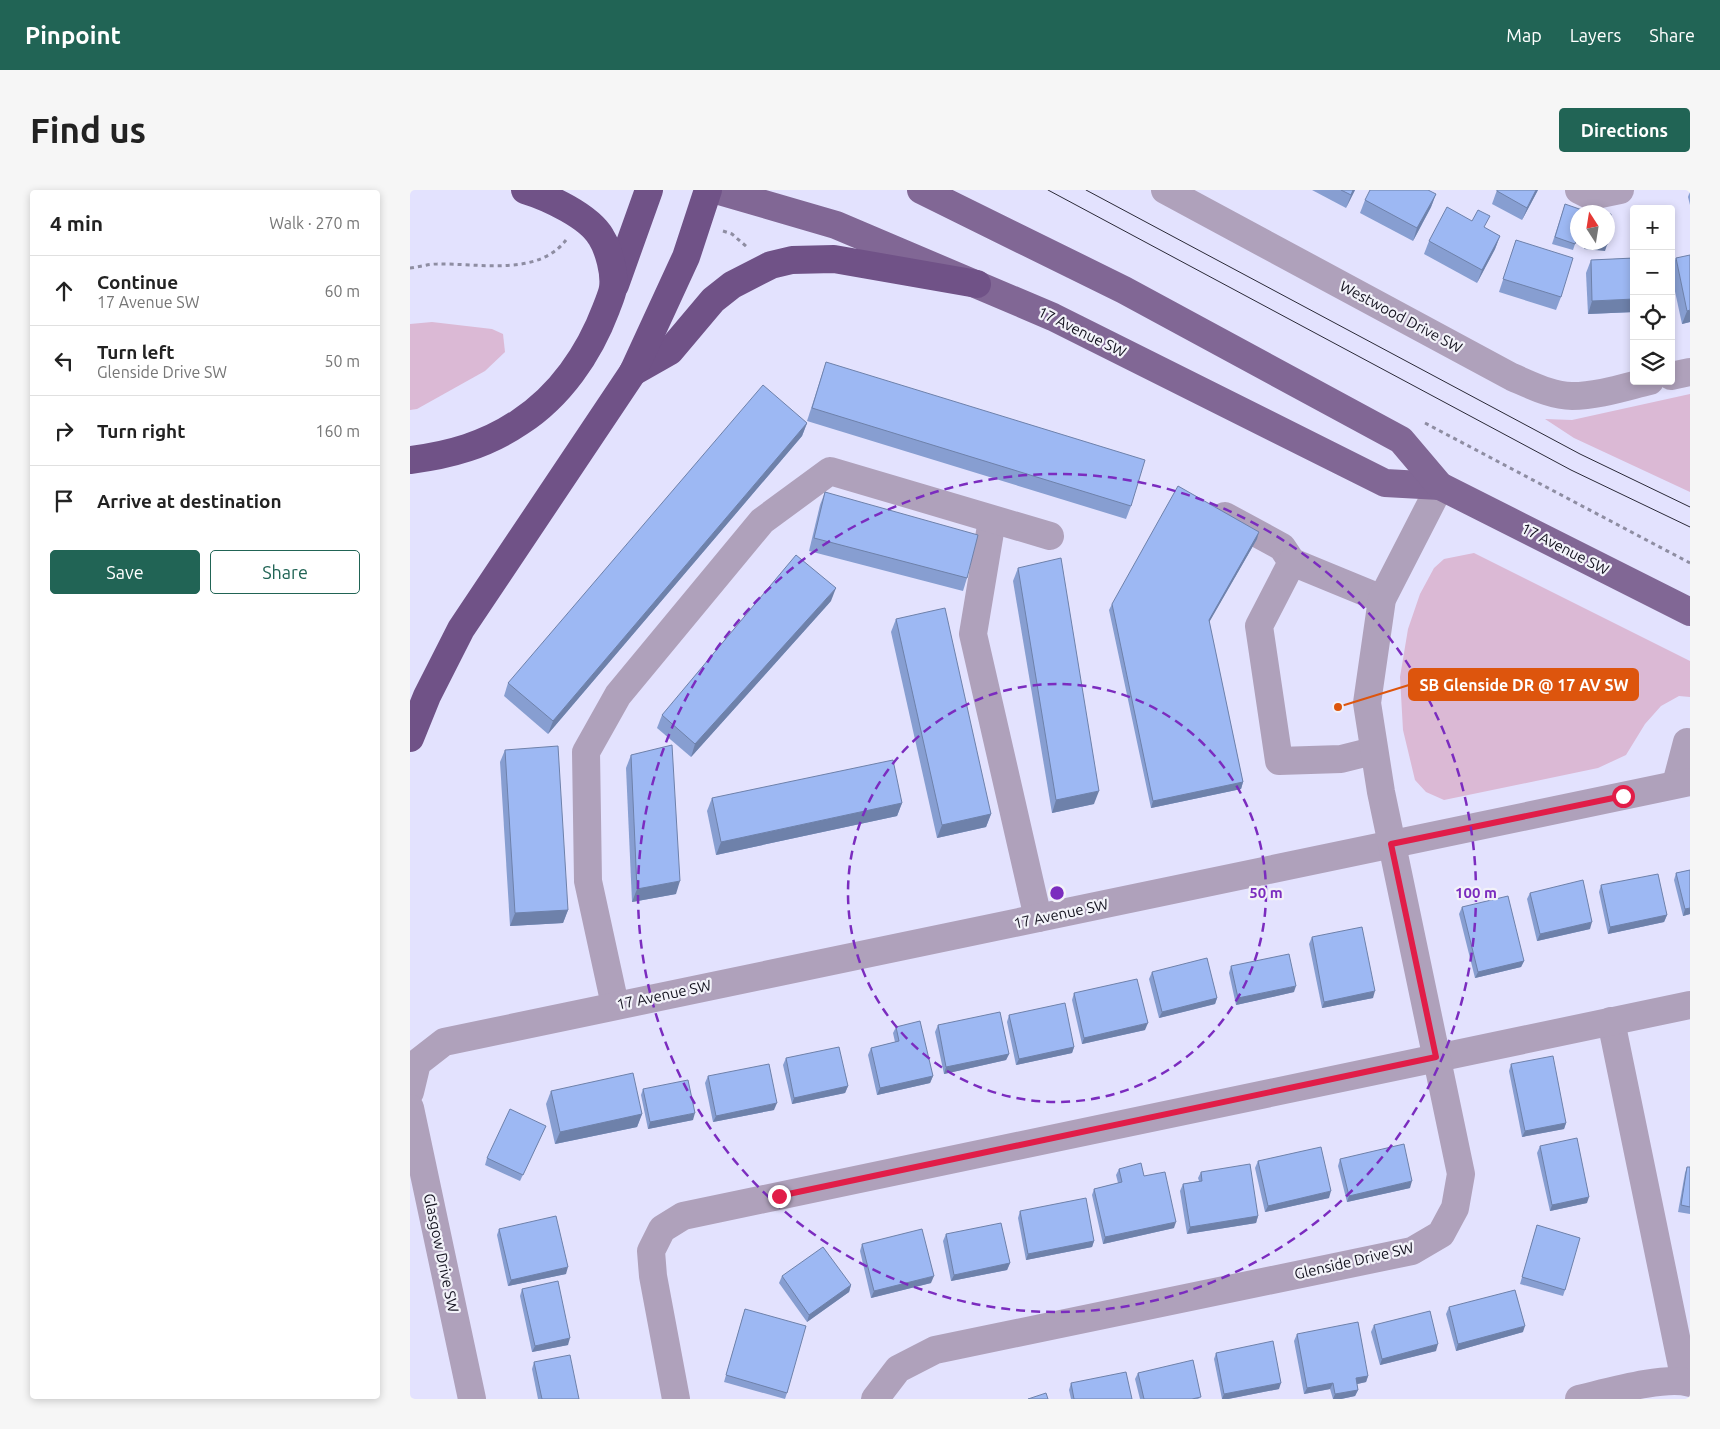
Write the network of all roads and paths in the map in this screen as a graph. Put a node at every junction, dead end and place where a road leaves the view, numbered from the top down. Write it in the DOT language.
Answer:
graph roads {
  1 [pos="525,190"];
  2 [pos="649,190"];
  3 [pos="708,190"];
  4 [pos="716,190"];
  5 [pos="921,190"];
  6 [pos="1165,190"];
  7 [pos="1579,190"];
  8 [pos="1620,190"];
  9 [pos="733,229"];
  10 [pos="568,237"];
  11 [pos="748,247"];
  12 [pos="410,268"];
  13 [pos="977,284"];
  14 [pos="613,288"];
  15 [pos="632,372"];
  16 [pos="1690,372"];
  17 [pos="1675,375"];
  18 [pos="1632,385"];
  19 [pos="410,460"];
  20 [pos="1440,486"];
  21 [pos="1202,503"];
  22 [pos="992,520"];
  23 [pos="1050,536"];
  24 [pos="1292,562"];
  25 [pos="1382,599"];
  26 [pos="1690,612"];
  27 [pos="410,738"];
  28 [pos="1687,742"];
  29 [pos="1373,751"];
  30 [pos="1683,783"];
  31 [pos="1391,844"];
  32 [pos="1038,918"];
  33 [pos="615,1005"];
  34 [pos="1690,1005"];
  35 [pos="1611,1022"];
  36 [pos="1436,1057"];
  37 [pos="410,1092"];
  38 [pos="410,1108"];
  39 [pos="1687,1382"];
  40 [pos="472,1399"];
  41 [pos="676,1399"];
  42 [pos="875,1399"];
  43 [pos="1579,1399"];
  1 -- 14 [label="highway"];
  2 -- 14 [label="highway"];
  3 -- 15 [label="highway"];
  4 -- 13 [label="main road, 17 Avenue SW"];
  5 -- 20 [label="main road, 17 Avenue SW"];
  6 -- 18 [label="street, Westwood Drive SW"];
  7 -- 8 [label="street"];
  9 -- 11 [label="path"];
  10 -- 12 [label="path"];
  13 -- 15 [label="highway"];
  13 -- 20 [label="main road, 17 Avenue SW"];
  14 -- 19 [label="highway"];
  15 -- 27 [label="highway"];
  16 -- 17 [label="street"];
  20 -- 25 [label="street, Glenside Drive SW"];
  20 -- 26 [label="main road, 17 Avenue SW"];
  21 -- 24 [label="street"];
  22 -- 23 [label="street"];
  22 -- 32 [label="street"];
  22 -- 33 [label="street"];
  24 -- 25 [label="street"];
  24 -- 29 [label="street"];
  25 -- 29 [label="street, Glenside Drive SW"];
  28 -- 30 [label="street, 17 Avenue SW"];
  29 -- 31 [label="street, Glenside Drive SW"];
  30 -- 31 [label="street, 17 Avenue SW"];
  31 -- 32 [label="street, 17 Avenue SW"];
  31 -- 36 [label="street, Glenside Drive SW"];
  32 -- 33 [label="street, 17 Avenue SW"];
  33 -- 37 [label="street, 17 Avenue SW"];
  34 -- 35 [label="street"];
  35 -- 36 [label="street"];
  35 -- 39 [label="street"];
  36 -- 41 [label="street"];
  36 -- 42 [label="street, Glenside Drive SW"];
  38 -- 40 [label="street, Glasgow Drive SW"];
  39 -- 43 [label="street"];
}
